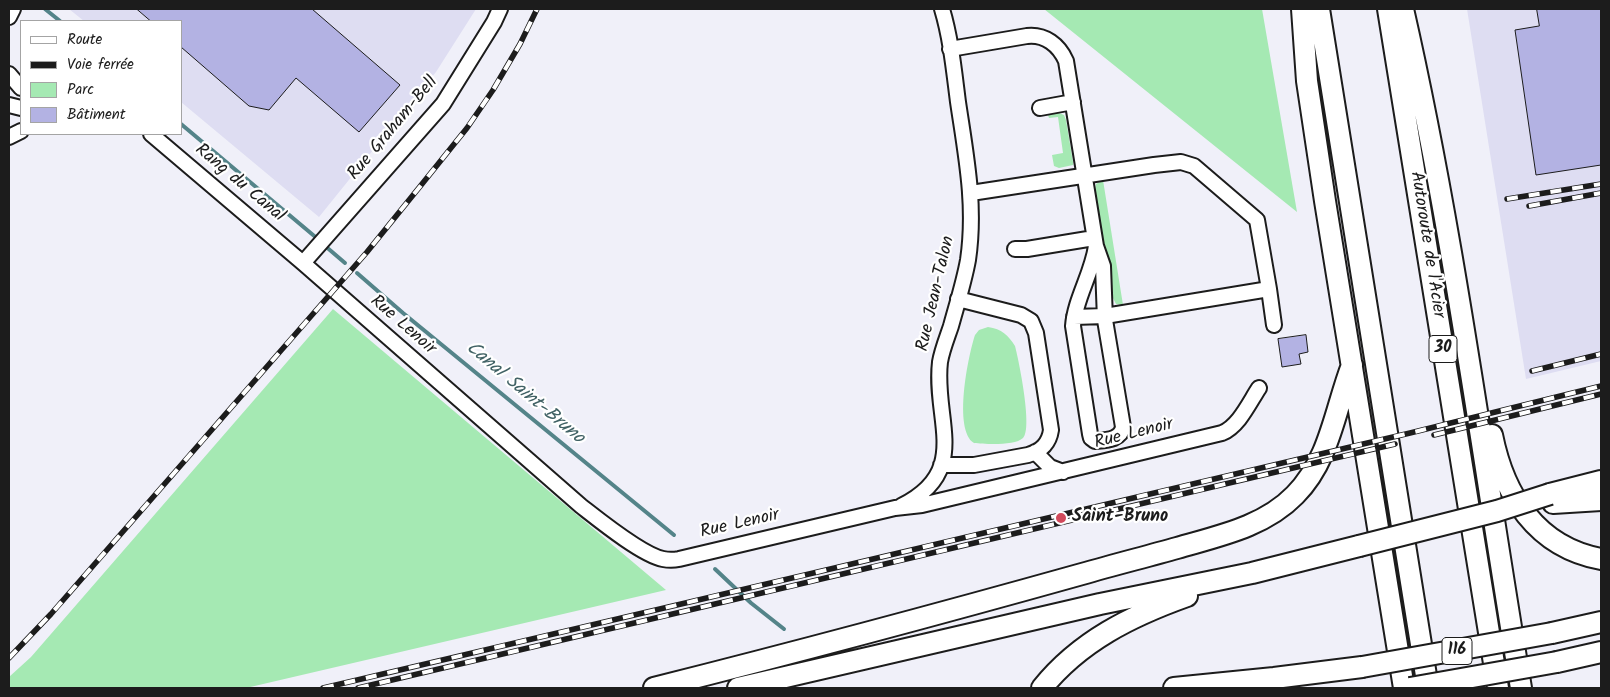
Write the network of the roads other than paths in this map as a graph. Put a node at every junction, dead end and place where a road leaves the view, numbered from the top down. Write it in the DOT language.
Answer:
graph roads {
  1 [pos="13,9"];
  2 [pos="500,9"];
  3 [pos="942,9"];
  4 [pos="1302,9"];
  5 [pos="1319,9"];
  6 [pos="1388,9"];
  7 [pos="1403,9"];
  8 [pos="9,17"];
  9 [pos="950,49"];
  10 [pos="9,74"];
  11 [pos="20,87"];
  12 [pos="1072,102"];
  13 [pos="1040,108"];
  14 [pos="152,135"];
  15 [pos="1084,175"];
  16 [pos="971,193"];
  17 [pos="1095,242"];
  18 [pos="1015,249"];
  19 [pos="303,263"];
  20 [pos="1269,289"];
  21 [pos="958,299"];
  22 [pos="1105,316"];
  23 [pos="1074,317"];
  24 [pos="1464,324"];
  25 [pos="1274,325"];
  26 [pos="1352,365"];
  27 [pos="1260,388"];
  28 [pos="1035,452"];
  29 [pos="942,465"];
  30 [pos="1063,472"];
  31 [pos="1601,482"];
  32 [pos="1551,498"];
  33 [pos="1601,500"];
  34 [pos="896,508"];
  35 [pos="1601,558"];
  36 [pos="1252,573"];
  37 [pos="1601,622"];
  38 [pos="1596,654"];
  39 [pos="654,688"];
  40 [pos="738,688"];
  41 [pos="1042,688"];
  42 [pos="1174,688"];
  43 [pos="1404,688"];
  44 [pos="1410,688"];
  45 [pos="1428,688"];
  46 [pos="1498,688"];
  47 [pos="1521,688"];
  1 -- 8 [label="street"];
  2 -- 19 [label="street, Rue Graham-Bell"];
  3 -- 9 [label="street, Rue Jean-Talon"];
  4 -- 26 [label="highway"];
  5 -- 45 [label="highway"];
  6 -- 46 [label="highway, Autoroute de l'Acier / 30"];
  7 -- 24 [label="highway"];
  9 -- 12 [label="street"];
  9 -- 16 [label="street, Rue Jean-Talon"];
  10 -- 11 [label="street"];
  12 -- 13 [label="street"];
  12 -- 15 [label="street"];
  14 -- 19 [label="street, Rang du Canal"];
  15 -- 16 [label="street"];
  15 -- 17 [label="street"];
  15 -- 20 [label="street"];
  16 -- 21 [label="street, Rue Jean-Talon"];
  17 -- 18 [label="street"];
  17 -- 22 [label="street"];
  17 -- 23 [label="street"];
  19 -- 34 [label="street, Rue Lenoir"];
  20 -- 22 [label="street"];
  20 -- 25 [label="street"];
  21 -- 28 [label="street"];
  21 -- 29 [label="street, Rue Jean-Talon"];
  22 -- 23 [label="street"];
  22 -- 23 [label="street"];
  24 -- 35 [label="highway"];
  24 -- 47 [label="highway"];
  26 -- 39 [label="highway"];
  26 -- 43 [label="highway"];
  27 -- 30 [label="street, Rue Lenoir"];
  28 -- 29 [label="street"];
  28 -- 30 [label="street"];
  29 -- 34 [label="street, Rue Jean-Talon"];
  30 -- 34 [label="street, Rue Lenoir"];
  31 -- 32 [label="highway"];
  32 -- 33 [label="highway"];
  32 -- 36 [label="highway, bridge"];
  36 -- 40 [label="highway"];
  36 -- 41 [label="highway"];
  37 -- 42 [label="highway, 116, bridge"];
  38 -- 44 [label="highway, 116, bridge"];
}
